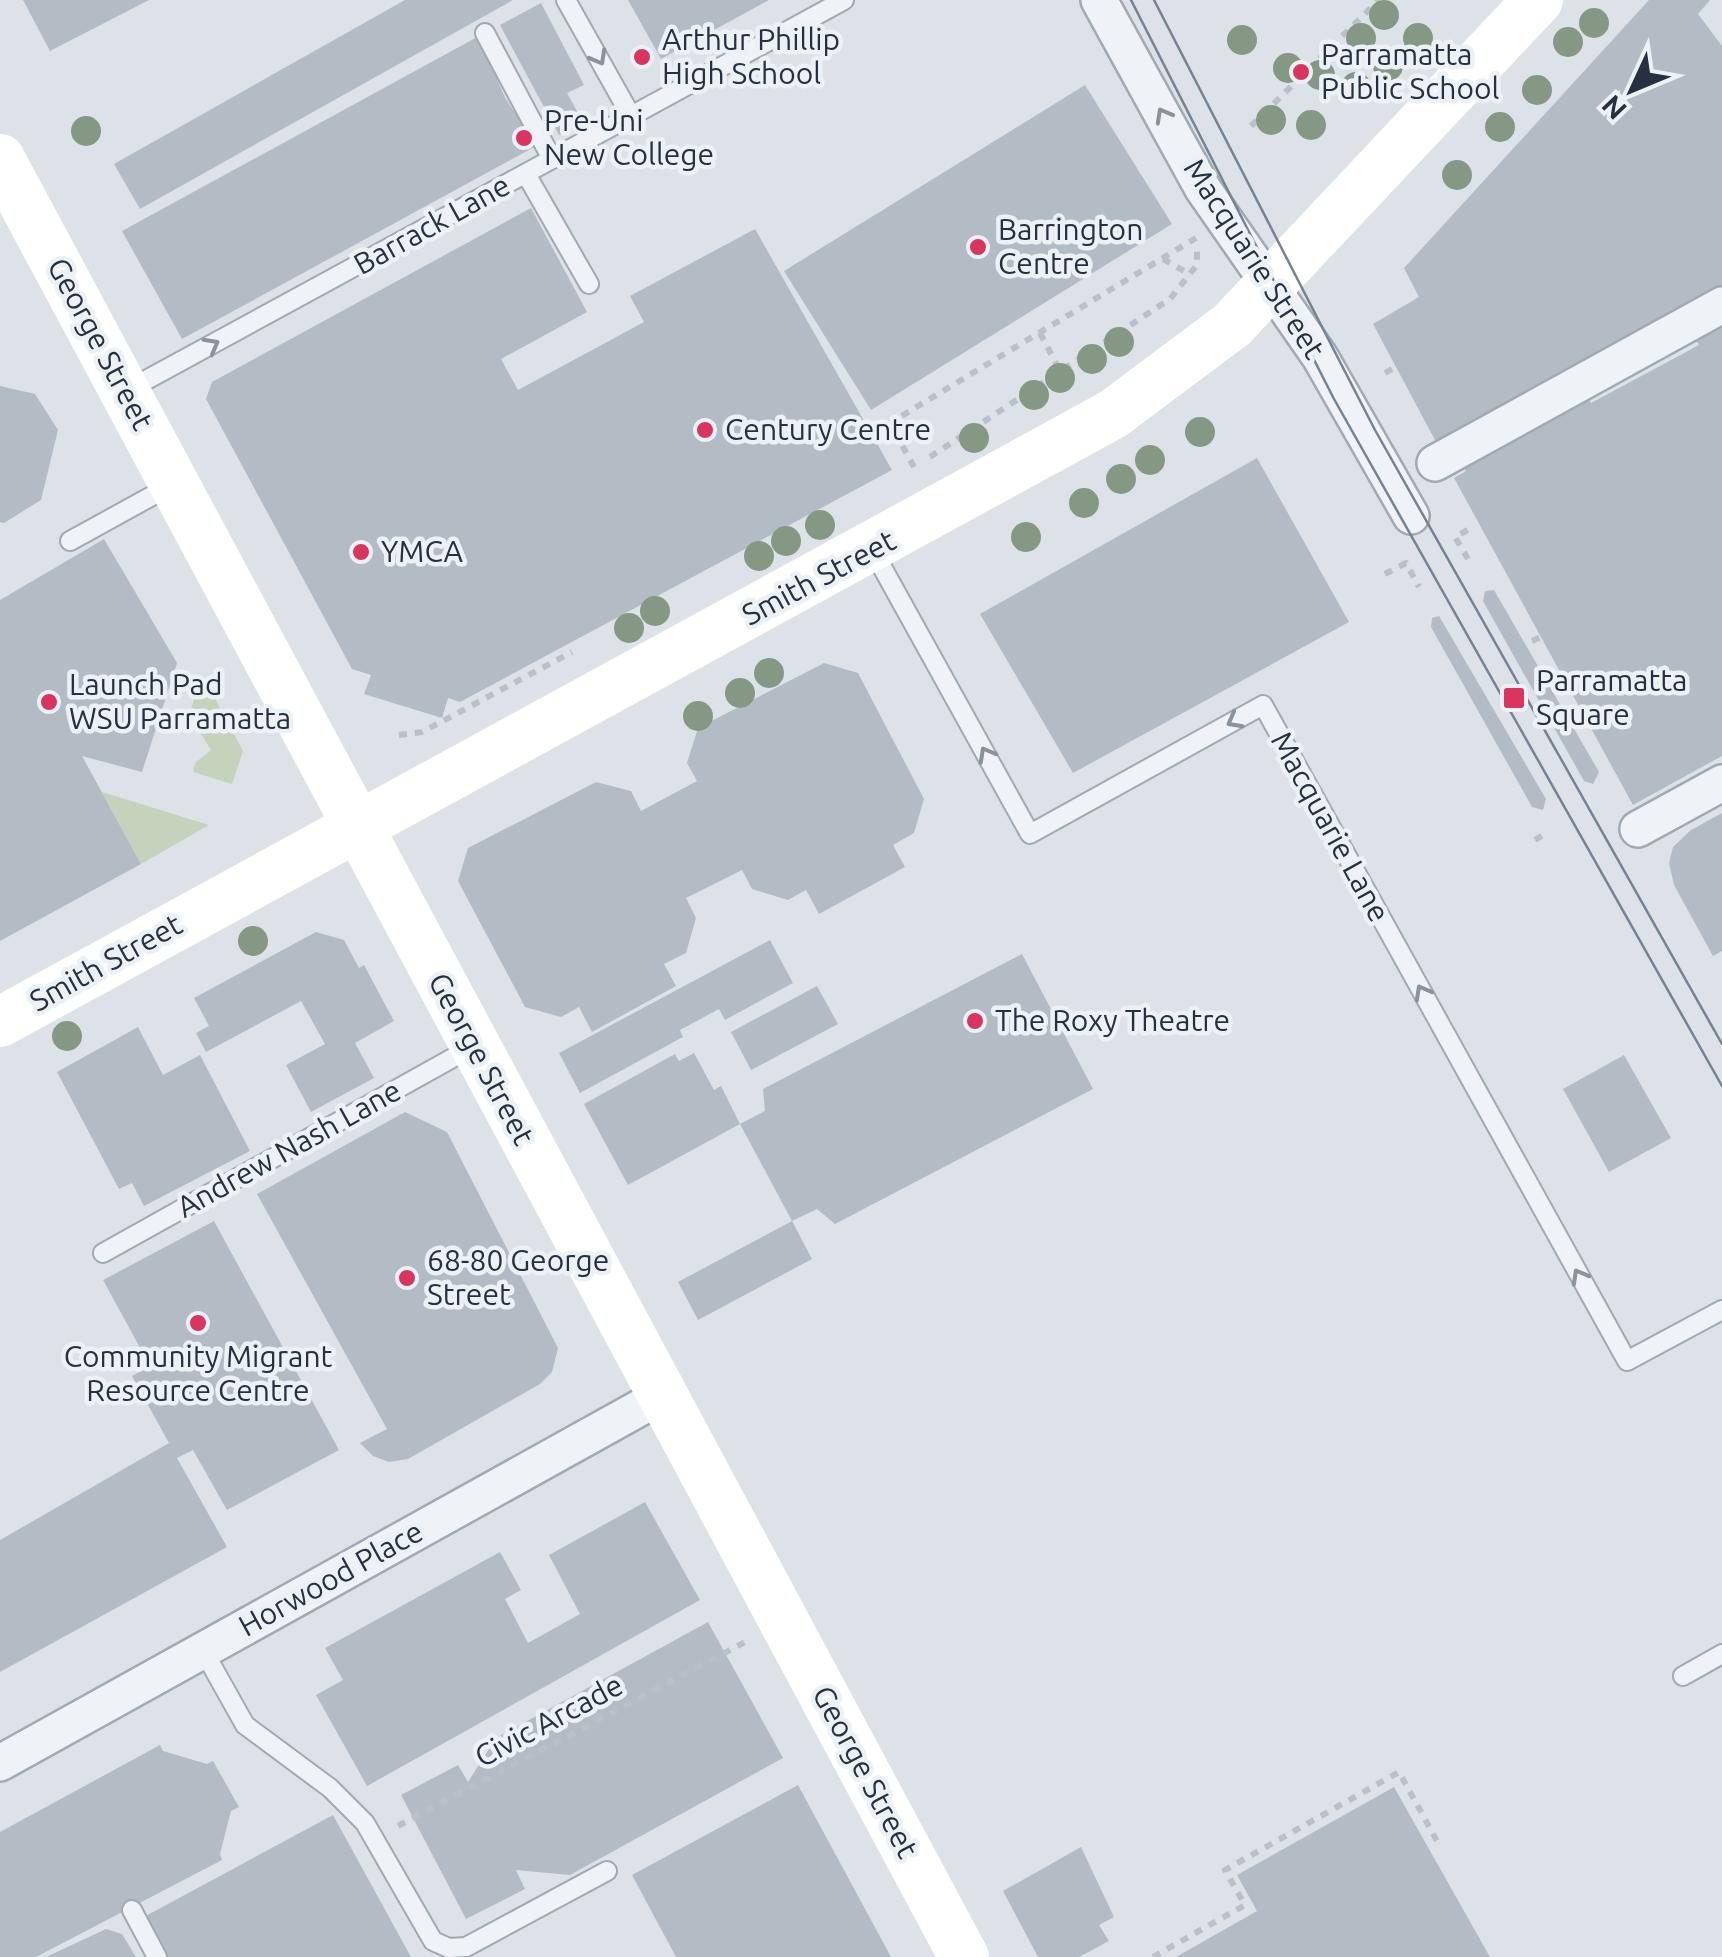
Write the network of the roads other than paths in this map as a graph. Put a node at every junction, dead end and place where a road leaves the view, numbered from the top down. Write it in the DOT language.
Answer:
graph roads {
  1 [pos="566,0"];
  2 [pos="844,0"];
  3 [pos="1100,0"];
  4 [pos="1538,0"];
  5 [pos="484,33"];
  6 [pos="631,116"];
  7 [pos="0,159"];
  8 [pos="552,159"];
  9 [pos="526,174"];
  10 [pos="589,284"];
  11 [pos="1270,287"];
  12 [pos="1722,305"];
  13 [pos="126,392"];
  14 [pos="1435,463"];
  15 [pos="175,483"];
  16 [pos="1411,516"];
  17 [pos="70,542"];
  18 [pos="872,549"];
  19 [pos="1722,783"];
  20 [pos="358,826"];
  21 [pos="1638,829"];
  22 [pos="0,1022"];
  23 [pos="476,1045"];
  24 [pos="103,1253"];
  25 [pos="1722,1310"];
  26 [pos="663,1395"];
  27 [pos="204,1650"];
  28 [pos="1722,1654"];
  29 [pos="1683,1676"];
  30 [pos="0,1764"];
  31 [pos="606,1872"];
  32 [pos="132,1910"];
  33 [pos="158,1957"];
  34 [pos="964,1957"];
  1 -- 6 [label="lane, one-way"];
  2 -- 6 [label="lane, Barrack Lane"];
  11 -- 3 [label="street, Macquarie Street, one-way"];
  4 -- 11 [label="street, Smith Street"];
  5 -- 8 [label="lane"];
  6 -- 8 [label="lane, Barrack Lane"];
  7 -- 13 [label="street, George Street"];
  8 -- 9 [label="lane, Barrack Lane"];
  9 -- 10 [label="lane"];
  13 -- 9 [label="lane, Barrack Lane, one-way"];
  11 -- 16 [label="street, Macquarie Street"];
  11 -- 18 [label="street, Smith Street"];
  12 -- 14 [label="street"];
  13 -- 15 [label="street, George Street"];
  15 -- 17 [label="lane"];
  15 -- 20 [label="street, George Street"];
  18 -- 20 [label="street, Smith Street"];
  25 -- 18 [label="lane, Macquarie Lane, one-way"];
  19 -- 21 [label="street"];
  20 -- 22 [label="street, Smith Street"];
  20 -- 23 [label="street, George Street"];
  23 -- 24 [label="lane, Andrew Nash Lane"];
  23 -- 26 [label="street, George Street"];
  26 -- 27 [label="street, Horwood Place"];
  26 -- 34 [label="street, George Street"];
  27 -- 30 [label="street, Horwood Place"];
  27 -- 31 [label="lane"];
  28 -- 29 [label="lane"];
  32 -- 33 [label="lane"];
}
